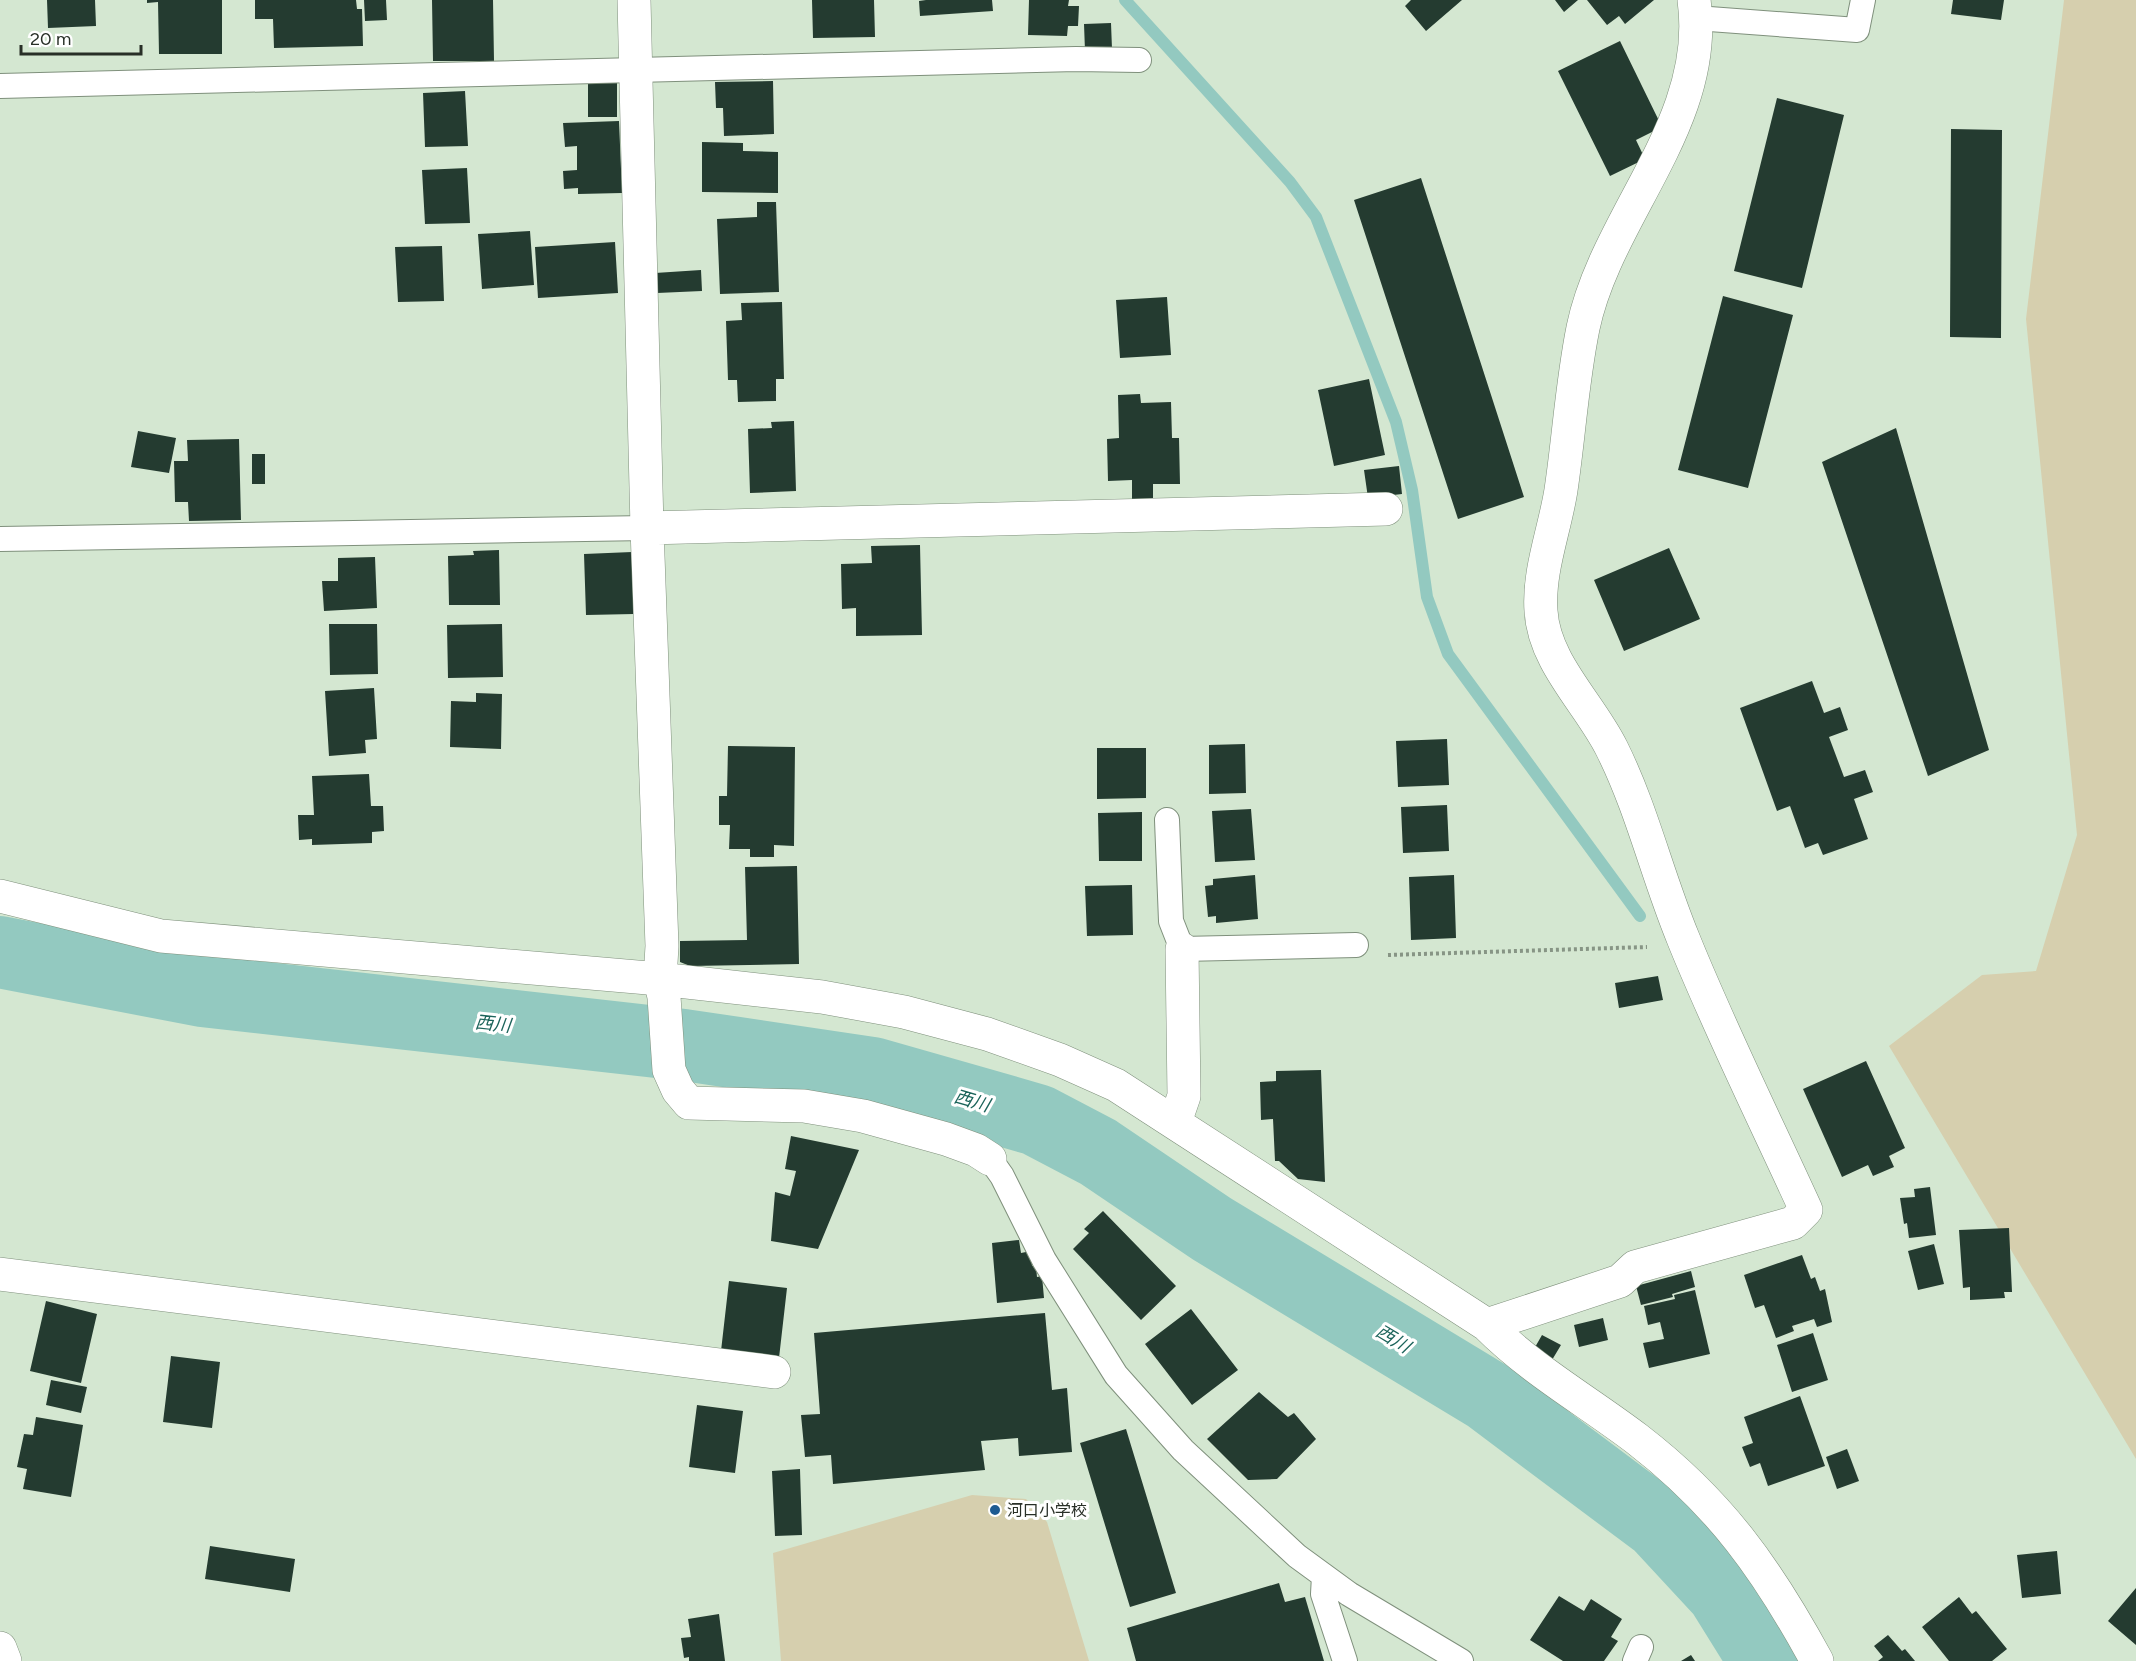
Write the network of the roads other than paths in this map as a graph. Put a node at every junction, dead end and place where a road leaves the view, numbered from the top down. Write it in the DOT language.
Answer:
graph roads {
  1 [pos="634,0"];
  2 [pos="1863,0"];
  3 [pos="1695,9"];
  4 [pos="1139,60"];
  5 [pos="636,70"];
  6 [pos="0,86"];
  7 [pos="1386,509"];
  8 [pos="647,528"];
  9 [pos="0,539"];
  10 [pos="1167,820"];
  11 [pos="0,896"];
  12 [pos="1356,945"];
  13 [pos="1182,949"];
  14 [pos="662,988"];
  15 [pos="1175,1122"];
  16 [pos="990,1159"];
  17 [pos="0,1274"];
  18 [pos="1488,1325"];
  19 [pos="774,1372"];
  20 [pos="1324,1576"];
  21 [pos="0,1648"];
  22 [pos="5,1661"];
  23 [pos="1345,1661"];
  24 [pos="1461,1661"];
  25 [pos="1817,1661"];
  1 -- 5 [label="street"];
  2 -- 3 [label="lane"];
  3 -- 18 [label="street"];
  4 -- 5 [label="lane"];
  5 -- 6 [label="lane"];
  5 -- 8 [label="street"];
  7 -- 8 [label="street"];
  8 -- 9 [label="lane"];
  8 -- 14 [label="street"];
  10 -- 13 [label="lane"];
  11 -- 14 [label="street"];
  12 -- 13 [label="lane"];
  13 -- 15 [label="street"];
  14 -- 15 [label="street"];
  14 -- 16 [label="street"];
  15 -- 18 [label="street"];
  16 -- 20 [label="lane"];
  17 -- 19 [label="street"];
  18 -- 25 [label="street"];
  20 -- 23 [label="lane"];
  20 -- 24 [label="lane"];
  21 -- 22 [label="street"];
}
